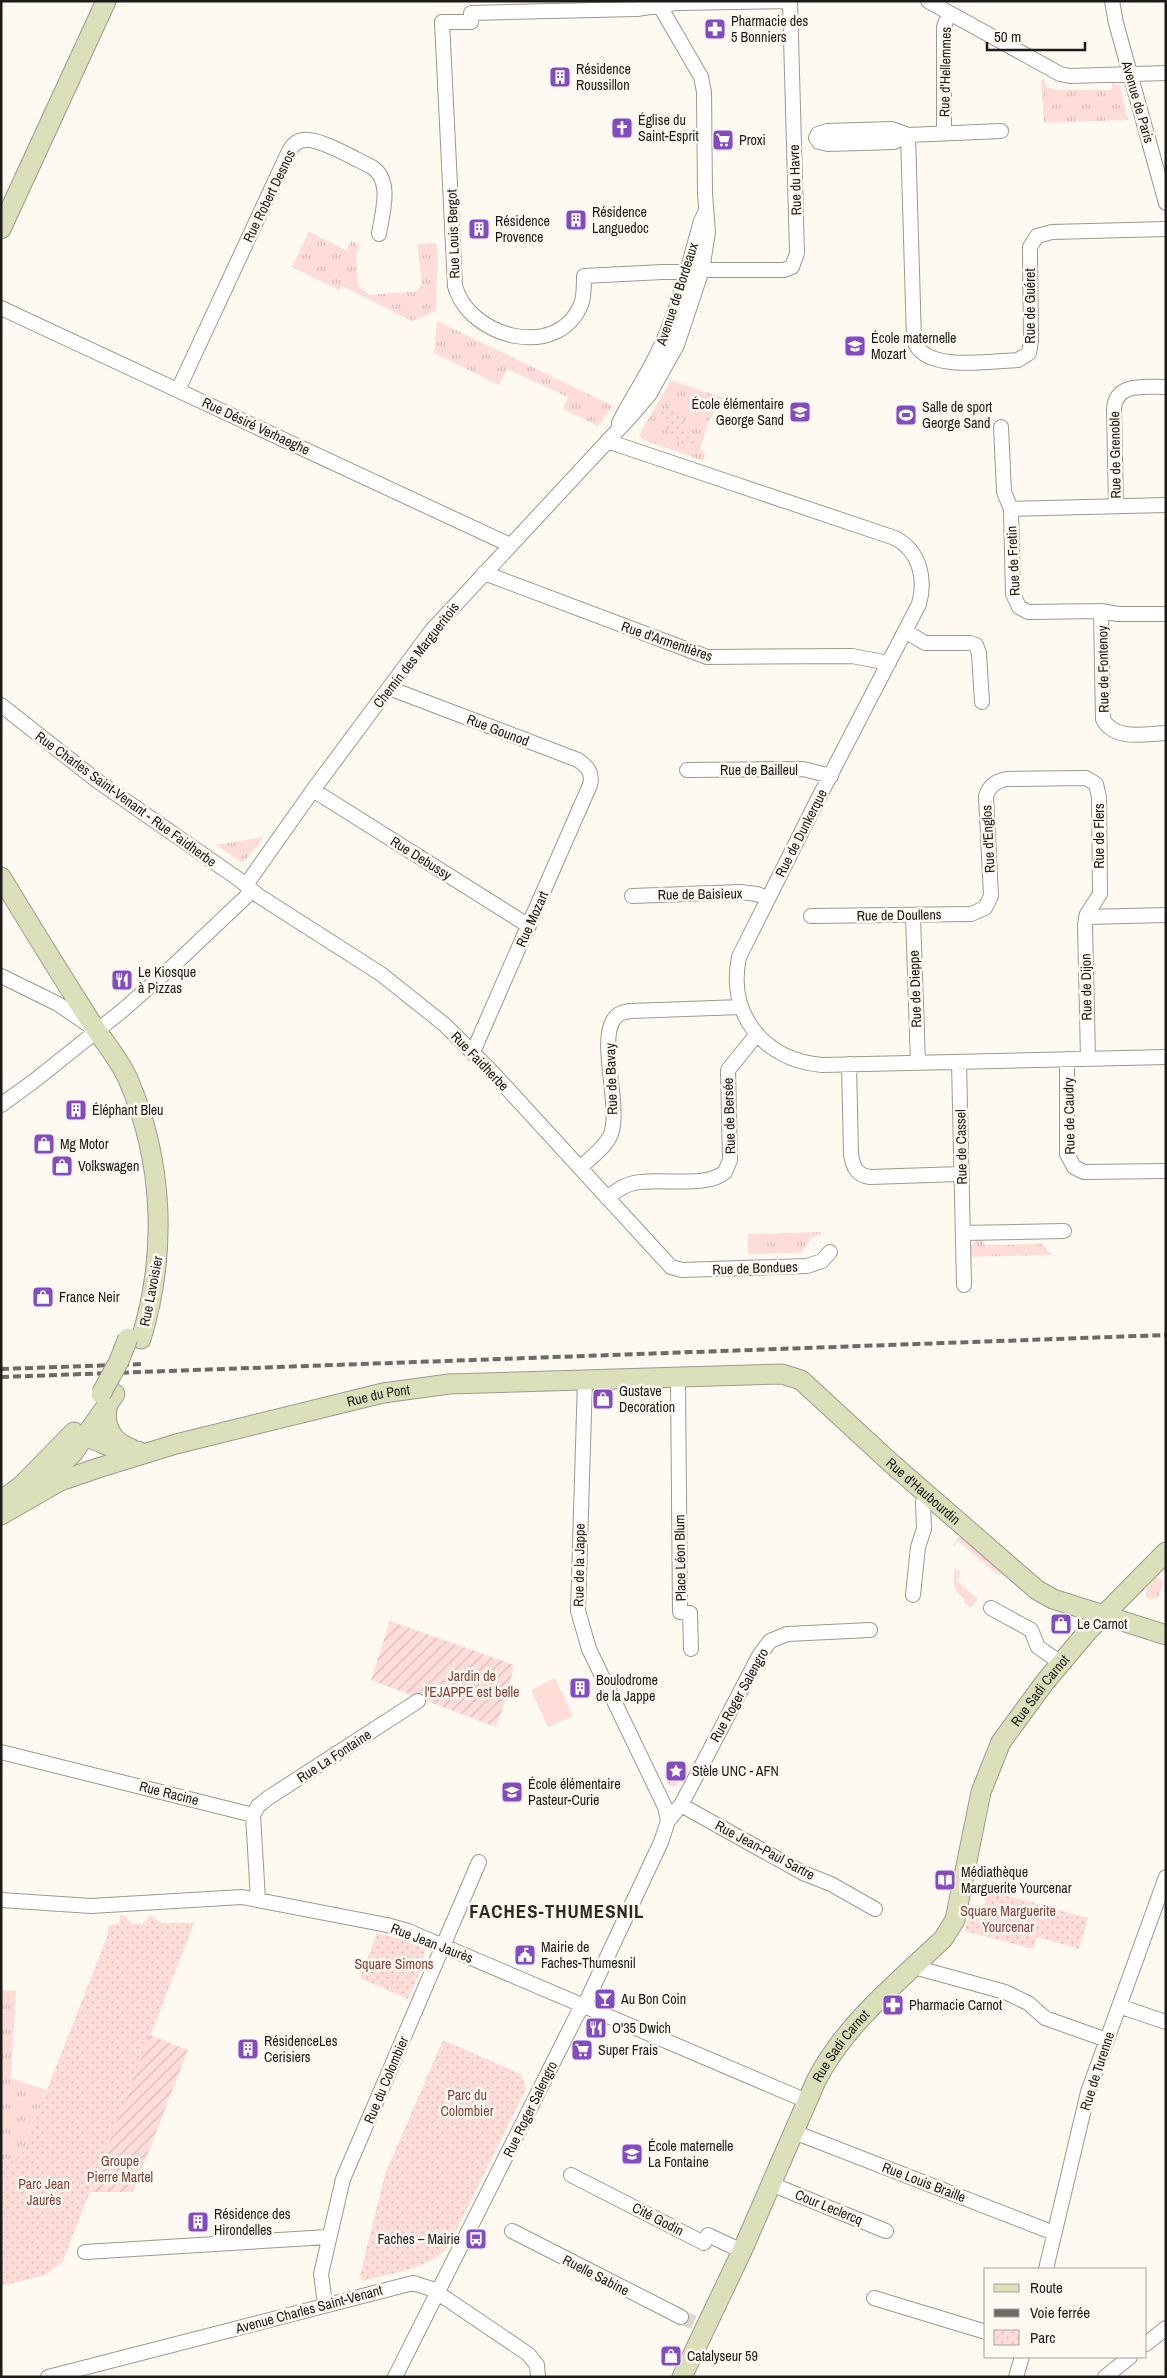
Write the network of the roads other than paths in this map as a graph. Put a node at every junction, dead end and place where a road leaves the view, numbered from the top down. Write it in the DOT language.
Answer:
graph roads {
  1 [pos="106,1"];
  2 [pos="789,1"];
  3 [pos="928,1"];
  4 [pos="1112,1"];
  5 [pos="658,3"];
  6 [pos="470,7"];
  7 [pos="950,13"];
  8 [pos="1166,73"];
  9 [pos="1130,74"];
  10 [pos="1001,131"];
  11 [pos="944,132"];
  12 [pos="908,134"];
  13 [pos="1166,203"];
  14 [pos="706,210"];
  15 [pos="1,229"];
  16 [pos="1166,229"];
  17 [pos="379,234"];
  18 [pos="702,270"];
  19 [pos="687,271"];
  20 [pos="1,308"];
  21 [pos="1166,387"];
  22 [pos="178,390"];
  23 [pos="1002,427"];
  24 [pos="617,429"];
  25 [pos="607,440"];
  26 [pos="1166,505"];
  27 [pos="1116,506"];
  28 [pos="1011,509"];
  29 [pos="510,545"];
  30 [pos="484,573"];
  31 [pos="1101,611"];
  32 [pos="1166,614"];
  33 [pos="905,632"];
  34 [pos="889,663"];
  35 [pos="390,688"];
  36 [pos="982,702"];
  37 [pos="1,705"];
  38 [pos="1166,733"];
  39 [pos="687,770"];
  40 [pos="831,776"];
  41 [pos="1006,779"];
  42 [pos="590,785"];
  43 [pos="313,790"];
  44 [pos="1,877"];
  45 [pos="249,888"];
  46 [pos="632,896"];
  47 [pos="767,898"];
  48 [pos="985,908"];
  49 [pos="1166,915"];
  50 [pos="811,916"];
  51 [pos="913,916"];
  52 [pos="1086,917"];
  53 [pos="528,926"];
  54 [pos="1,976"];
  55 [pos="741,1007"];
  56 [pos="96,1031"];
  57 [pos="758,1034"];
  58 [pos="473,1052"];
  59 [pos="1166,1056"];
  60 [pos="1088,1058"];
  61 [pos="1068,1059"];
  62 [pos="958,1062"];
  63 [pos="918,1063"];
  64 [pos="849,1064"];
  65 [pos="1,1105"];
  66 [pos="580,1168"];
  67 [pos="1166,1172"];
  68 [pos="961,1174"];
  69 [pos="607,1198"];
  70 [pos="1064,1232"];
  71 [pos="962,1233"];
  72 [pos="830,1252"];
  73 [pos="676,1270"];
  74 [pos="964,1285"];
  75 [pos="134,1338"];
  76 [pos="678,1378"];
  77 [pos="585,1380"];
  78 [pos="108,1398"];
  79 [pos="77,1441"];
  80 [pos="176,1444"];
  81 [pos="147,1449"];
  82 [pos="120,1462"];
  83 [pos="926,1495"];
  84 [pos="1,1501"];
  85 [pos="1,1513"];
  86 [pos="1166,1552"];
  87 [pos="913,1595"];
  88 [pos="991,1608"];
  89 [pos="1104,1614"];
  90 [pos="870,1630"];
  91 [pos="1166,1635"];
  92 [pos="691,1649"];
  93 [pos="1061,1663"];
  94 [pos="418,1701"];
  95 [pos="1,1752"];
  96 [pos="681,1805"];
  97 [pos="254,1815"];
  98 [pos="668,1821"];
  99 [pos="479,1862"];
  100 [pos="1164,1885"];
  101 [pos="1,1900"];
  102 [pos="258,1900"];
  103 [pos="875,1909"];
  104 [pos="444,1946"];
  105 [pos="914,1968"];
  106 [pos="584,2006"];
  107 [pos="1119,2006"];
  108 [pos="1166,2022"];
  109 [pos="1107,2040"];
  110 [pos="807,2101"];
  111 [pos="794,2132"];
  112 [pos="571,2175"];
  113 [pos="771,2184"];
  114 [pos="512,2231"];
  115 [pos="886,2231"];
  116 [pos="1054,2233"];
  117 [pos="328,2237"];
  118 [pos="742,2251"];
  119 [pos="85,2252"];
  120 [pos="1046,2268"];
  121 [pos="438,2293"];
  122 [pos="874,2298"];
  123 [pos="325,2304"];
  124 [pos="681,2317"];
  125 [pos="1166,2328"];
  126 [pos="984,2331"];
  127 [pos="1147,2343"];
  128 [pos="1022,2358"];
  129 [pos="1129,2358"];
  130 [pos="48,2377"];
  131 [pos="395,2377"];
  132 [pos="538,2377"];
  133 [pos="682,2377"];
  134 [pos="1016,2377"];
  135 [pos="1105,2377"];
  1 -- 15 [label="main road"];
  2 -- 5 [label="street"];
  2 -- 18 [label="street, Rue du Havre"];
  3 -- 7 [label="street"];
  4 -- 9 [label="street, Avenue de Paris"];
  5 -- 6 [label="street"];
  5 -- 14 [label="street, Avenue de Bordeaux"];
  6 -- 19 [label="street, Rue Louis Bergot"];
  7 -- 9 [label="street"];
  7 -- 11 [label="street, Rue d'Hellemmes"];
  8 -- 9 [label="street"];
  9 -- 13 [label="street, Avenue de Paris"];
  10 -- 11 [label="street"];
  11 -- 12 [label="street"];
  12 -- 12 [label="street"];
  12 -- 16 [label="street, Rue de Guéret"];
  14 -- 18 [label="street, Avenue de Bordeaux"];
  14 -- 19 [label="street, Avenue de Bordeaux"];
  17 -- 22 [label="street, Rue Robert Desnos"];
  18 -- 19 [label="street, Rue Louis Bergot"];
  18 -- 24 [label="street, Avenue de Bordeaux"];
  19 -- 24 [label="street, Avenue de Bordeaux"];
  20 -- 22 [label="street, Rue Désiré Verhaeghe"];
  21 -- 27 [label="street, Rue de Grenoble"];
  22 -- 29 [label="street, Rue Désiré Verhaeghe"];
  23 -- 28 [label="street, Rue de Fretin"];
  24 -- 25 [label="street, Avenue de Bordeaux"];
  25 -- 29 [label="street, Chemin des Margueritois"];
  25 -- 33 [label="street, Rue de Dunkerque"];
  26 -- 27 [label="street"];
  27 -- 28 [label="street"];
  28 -- 31 [label="street, Rue de Fretin"];
  29 -- 30 [label="street, Chemin des Margueritois"];
  30 -- 34 [label="street, Rue d'Armentières"];
  30 -- 35 [label="street, Chemin des Margueritois"];
  31 -- 32 [label="street, Rue de Fretin"];
  31 -- 38 [label="street, Rue de Fontenoy"];
  33 -- 34 [label="street, Rue de Dunkerque"];
  33 -- 36 [label="street"];
  34 -- 40 [label="street, Rue de Dunkerque"];
  35 -- 42 [label="street, Rue Gounod"];
  35 -- 43 [label="street, Chemin des Margueritois"];
  37 -- 45 [label="street, Rue Charles Saint-Venant - Rue Faidherbe"];
  39 -- 40 [label="street, Rue de Bailleul"];
  40 -- 47 [label="street, Rue de Dunkerque"];
  41 -- 48 [label="street, Rue d'Englos"];
  41 -- 52 [label="street, Rue de Flers"];
  42 -- 53 [label="street, Rue Mozart"];
  43 -- 45 [label="street, Chemin des Margueritois"];
  43 -- 53 [label="street, Rue Debussy"];
  44 -- 56 [label="main road, Rue Lavoisier"];
  45 -- 56 [label="street, Chemin des Margueritois"];
  45 -- 58 [label="street, Rue Faidherbe"];
  46 -- 47 [label="street, Rue de Baisieux"];
  47 -- 55 [label="street, Rue de Dunkerque"];
  48 -- 51 [label="street, Rue de Doullens"];
  49 -- 52 [label="street"];
  50 -- 51 [label="street, Rue de Doullens"];
  51 -- 63 [label="street, Rue de Dieppe"];
  52 -- 60 [label="street, Rue de Dijon"];
  53 -- 58 [label="street, Rue Mozart"];
  54 -- 56 [label="street"];
  55 -- 57 [label="street, Rue de Dunkerque"];
  55 -- 66 [label="street, Rue de Bavay"];
  56 -- 65 [label="street, Chemin des Margueritois"];
  56 -- 75 [label="main road, Rue Lavoisier"];
  56 -- 75 [label="main road, Rue Lavoisier"];
  57 -- 64 [label="street, Rue de Dunkerque"];
  57 -- 69 [label="street, Rue de Bersée"];
  58 -- 66 [label="street, Rue Faidherbe"];
  59 -- 60 [label="street, Rue de Dunkerque"];
  60 -- 61 [label="street, Rue de Dunkerque"];
  61 -- 62 [label="street, Rue de Dunkerque"];
  61 -- 67 [label="street, Rue de Caudry"];
  62 -- 63 [label="street, Rue de Dunkerque"];
  62 -- 68 [label="street, Rue de Cassel"];
  63 -- 64 [label="street, Rue de Dunkerque"];
  64 -- 68 [label="street"];
  66 -- 69 [label="street, Rue Faidherbe"];
  68 -- 71 [label="street, Rue de Cassel"];
  69 -- 73 [label="street, Rue Faidherbe"];
  70 -- 71 [label="street"];
  71 -- 74 [label="street, Rue de Cassel"];
  72 -- 73 [label="street, Rue de Bondues"];
  75 -- 78 [label="main road, Rue Lavoisier"];
  76 -- 77 [label="main road, Rue d'Haubourdin"];
  76 -- 83 [label="main road, Rue d'Haubourdin"];
  76 -- 92 [label="street, Place Léon Blum"];
  77 -- 80 [label="main road, Rue du Pont"];
  77 -- 98 [label="street, Rue de la Jappe"];
  78 -- 79 [label="main road, Rue Lavoisier"];
  78 -- 81 [label="main road, Rue du Pont"];
  79 -- 81 [label="main road, Rue du Pont"];
  79 -- 82 [label="main road, Rue du Pont"];
  79 -- 84 [label="main road, Rue Lavoisier"];
  79 -- 85 [label="main road, Rue Lavoisier"];
  80 -- 81 [label="main road, Rue du Pont"];
  80 -- 82 [label="main road, Rue du Pont"];
  82 -- 85 [label="main road, Rue du Pont"];
  83 -- 87 [label="street"];
  83 -- 89 [label="main road, Rue d'Haubourdin"];
  86 -- 89 [label="main road, Rue Sadi Carnot"];
  88 -- 93 [label="street"];
  89 -- 91 [label="main road, Rue d'Haubourdin"];
  89 -- 93 [label="main road, Rue Sadi Carnot"];
  90 -- 96 [label="street, Rue Roger Salengro"];
  93 -- 105 [label="main road, Rue Sadi Carnot"];
  94 -- 97 [label="street, Rue La Fontaine"];
  95 -- 97 [label="street, Rue Racine"];
  96 -- 98 [label="street, Rue Roger Salengro"];
  96 -- 103 [label="street, Rue Jean-Paul Sartre"];
  97 -- 102 [label="street"];
  98 -- 106 [label="street, Rue Roger Salengro"];
  99 -- 104 [label="street, Rue du Colombier"];
  100 -- 107 [label="street, Rue de Turenne"];
  101 -- 102 [label="street, Rue Jean Jaurès"];
  102 -- 104 [label="street, Rue Jean Jaurès"];
  104 -- 106 [label="street, Rue Jean Jaurès"];
  104 -- 117 [label="street, Rue du Colombier"];
  105 -- 109 [label="street"];
  105 -- 110 [label="main road, Rue Sadi Carnot"];
  106 -- 110 [label="street, Rue Jean Jaurès"];
  106 -- 121 [label="street, Rue Roger Salengro"];
  107 -- 108 [label="street"];
  107 -- 109 [label="street, Rue de Turenne"];
  109 -- 116 [label="street, Rue de Turenne"];
  110 -- 111 [label="main road, Rue Sadi Carnot"];
  111 -- 113 [label="main road, Rue Sadi Carnot"];
  111 -- 116 [label="street, Rue Louis Braille"];
  112 -- 118 [label="street, Cité Godin"];
  113 -- 115 [label="street, Cour Leclercq"];
  113 -- 118 [label="main road, Rue Sadi Carnot"];
  114 -- 124 [label="street, Ruelle Sabine"];
  116 -- 120 [label="street, Rue de Turenne"];
  117 -- 119 [label="street"];
  117 -- 123 [label="street, Rue du Colombier"];
  118 -- 133 [label="main road, Rue Sadi Carnot"];
  121 -- 123 [label="street, Avenue Charles Saint-Venant"];
  121 -- 131 [label="street, Rue Roger Salengro"];
  121 -- 132 [label="street, Avenue Charles Saint-Venant"];
  122 -- 126 [label="street"];
  123 -- 130 [label="street, Avenue Charles Saint-Venant"];
  125 -- 127 [label="street"];
  128 -- 134 [label="street"];
  129 -- 135 [label="street"];
}
